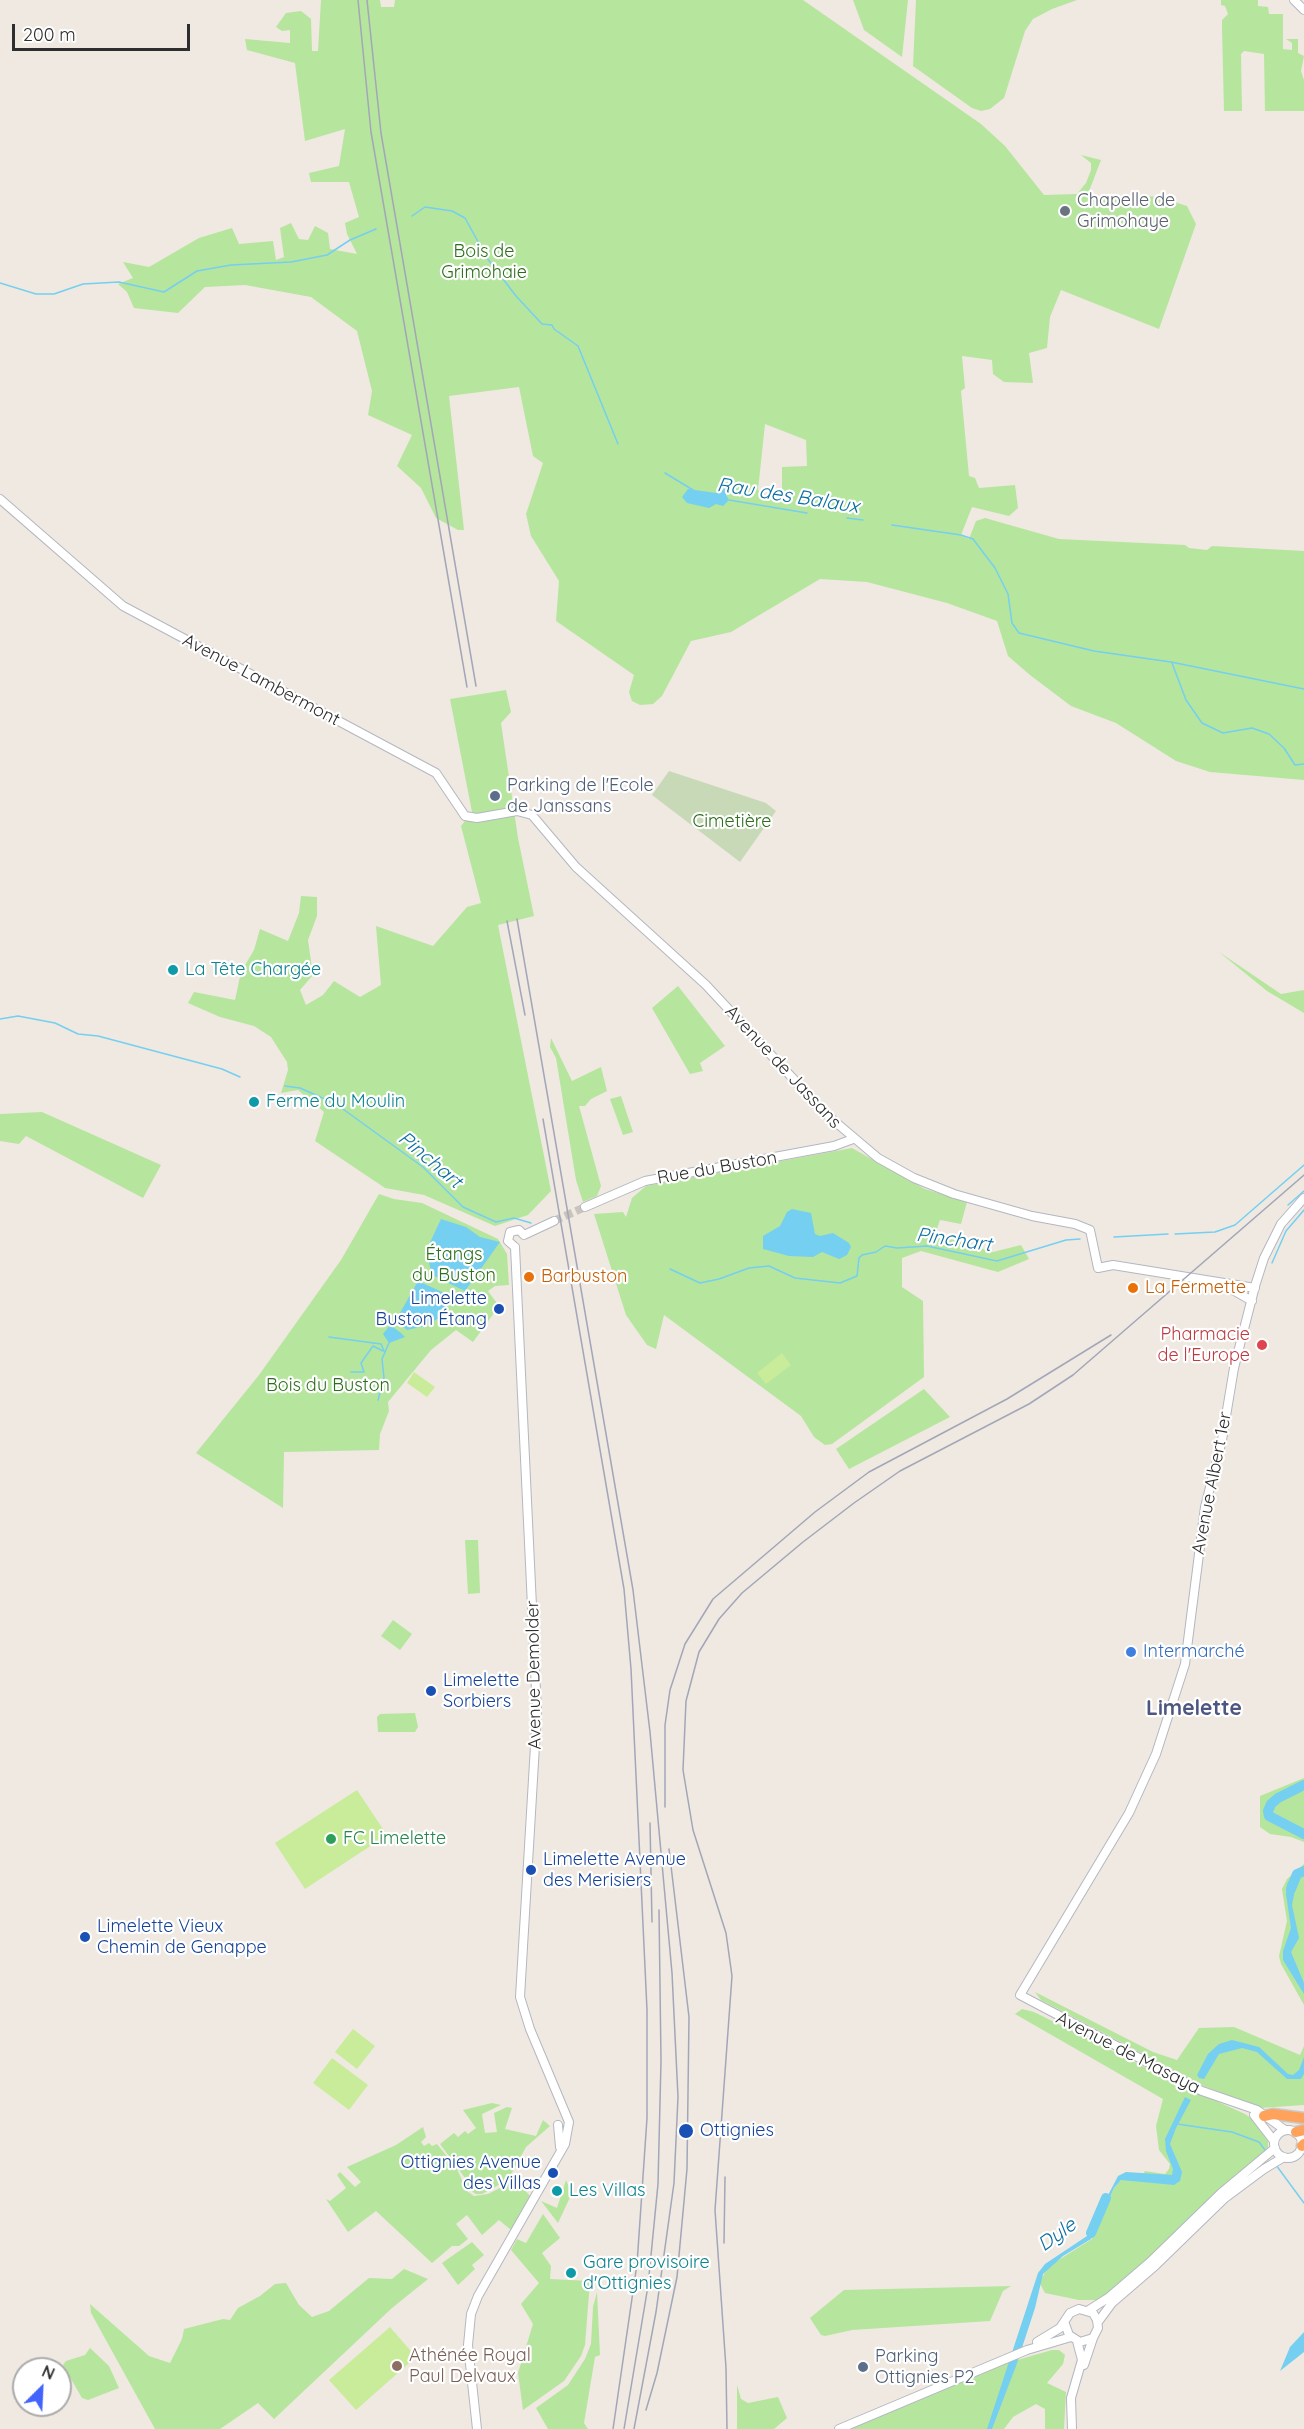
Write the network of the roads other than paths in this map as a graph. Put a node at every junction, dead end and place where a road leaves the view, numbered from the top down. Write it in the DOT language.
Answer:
graph roads {
  1 [pos="1294,0"];
  2 [pos="1304,10"];
  3 [pos="0,499"];
  4 [pos="532,815"];
  5 [pos="853,1139"];
  6 [pos="1304,1198"];
  7 [pos="585,1208"];
  8 [pos="554,1221"];
  9 [pos="524,1235"];
  10 [pos="515,1247"];
  11 [pos="1218,1282"];
  12 [pos="1255,1287"];
  13 [pos="1252,1301"];
  14 [pos="1020,1995"];
  15 [pos="1239,2105"];
  16 [pos="1264,2116"];
  17 [pos="1304,2118"];
  18 [pos="1295,2130"];
  19 [pos="1275,2144"];
  20 [pos="1303,2145"];
  21 [pos="1284,2157"];
  22 [pos="1089,2310"];
  23 [pos="1098,2322"];
  24 [pos="1065,2324"];
  25 [pos="1093,2338"];
  26 [pos="1074,2339"];
  27 [pos="1027,2350"];
  28 [pos="1080,2370"];
  29 [pos="477,2429"];
  30 [pos="839,2429"];
  31 [pos="1072,2429"];
  1 -- 2 [label="street"];
  3 -- 4 [label="street, Avenue Lambermont"];
  4 -- 5 [label="street, Avenue de Jassans"];
  5 -- 7 [label="street, Rue du Buston"];
  5 -- 11 [label="street, Avenue de Jassans"];
  6 -- 12 [label="street, Avenue Albert 1er"];
  8 -- 9 [label="street"];
  9 -- 10 [label="street"];
  9 -- 10 [label="street"];
  10 -- 29 [label="street, Avenue Demolder"];
  11 -- 12 [label="street"];
  11 -- 13 [label="street"];
  12 -- 13 [label="street, Avenue Albert 1er"];
  13 -- 14 [label="street, Avenue Albert 1er"];
  14 -- 15 [label="street, Avenue de Masaya"];
  15 -- 16 [label="street, Avenue de Masaya"];
  15 -- 19 [label="street, Avenue de Masaya"];
  16 -- 17 [label="highway"];
  16 -- 18 [label="street, Avenue de Masaya"];
  18 -- 19 [label="street"];
  18 -- 20 [label="street"];
  19 -- 21 [label="street"];
  19 -- 22 [label="street"];
  20 -- 21 [label="street"];
  21 -- 23 [label="street"];
  22 -- 23 [label="street"];
  22 -- 24 [label="street"];
  23 -- 25 [label="street"];
  24 -- 26 [label="street"];
  24 -- 27 [label="street"];
  25 -- 26 [label="street"];
  25 -- 28 [label="street"];
  26 -- 27 [label="street"];
  26 -- 28 [label="street"];
  27 -- 30 [label="street"];
  28 -- 31 [label="street"];
}
